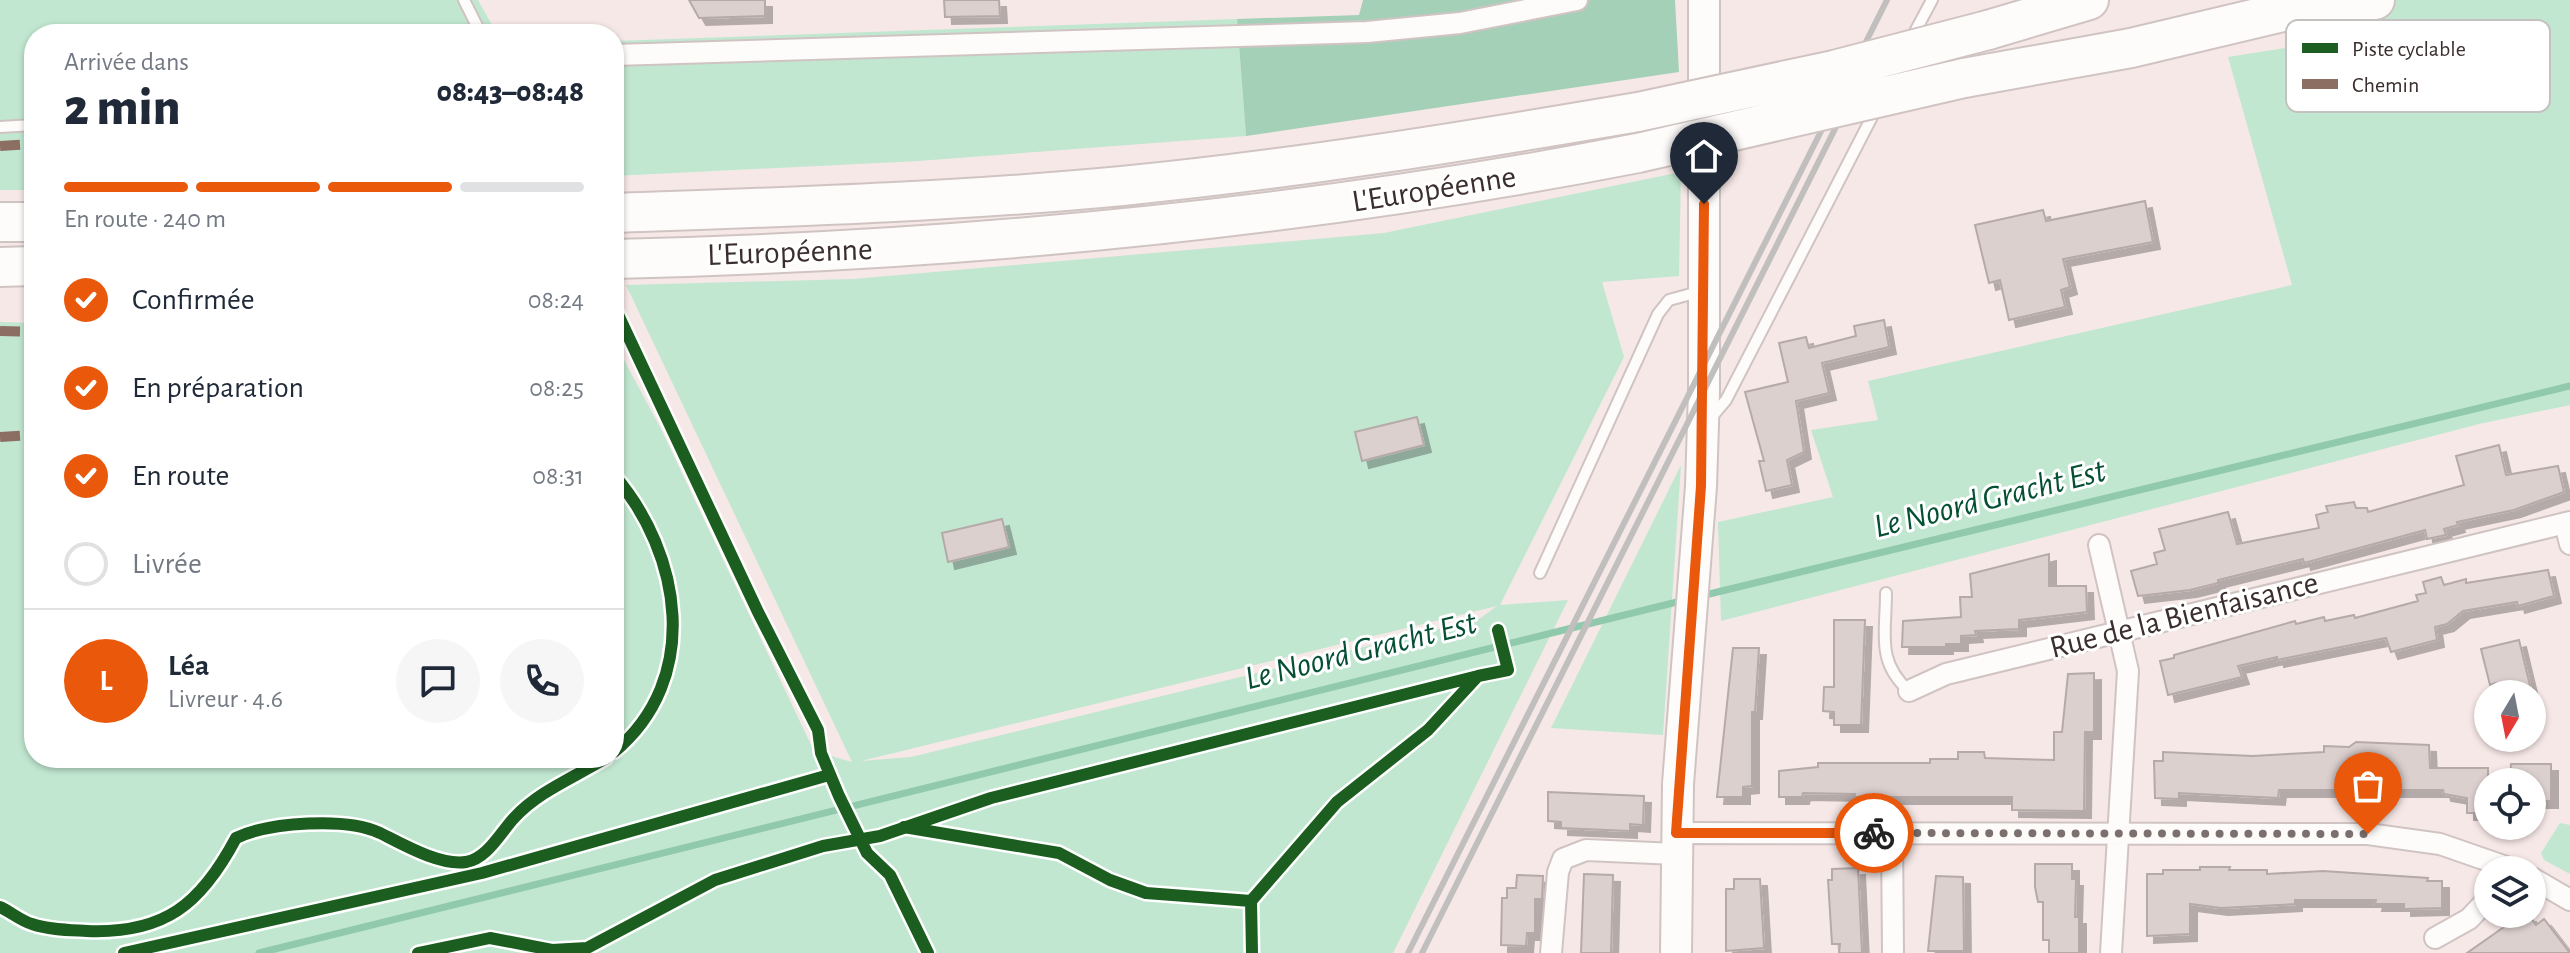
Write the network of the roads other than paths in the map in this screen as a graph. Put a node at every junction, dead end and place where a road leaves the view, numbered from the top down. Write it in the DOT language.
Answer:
graph roads {
  1 [pos="464,0"];
  2 [pos="1577,0"];
  3 [pos="1704,0"];
  4 [pos="1932,0"];
  5 [pos="2089,0"];
  6 [pos="2236,0"];
  7 [pos="2375,0"];
  8 [pos="476,24"];
  9 [pos="624,55"];
  10 [pos="1896,69"];
  11 [pos="1964,78"];
  12 [pos="1889,82"];
  13 [pos="24,126"];
  14 [pos="0,127"];
  15 [pos="624,213"];
  16 [pos="0,222"];
  17 [pos="24,222"];
  18 [pos="624,259"];
  19 [pos="24,266"];
  20 [pos="0,267"];
  21 [pos="1704,291"];
  22 [pos="1703,425"];
  23 [pos="2568,522"];
  24 [pos="2570,544"];
  25 [pos="2099,545"];
  26 [pos="1540,573"];
  27 [pos="1886,593"];
  28 [pos="2121,630"];
  29 [pos="1909,691"];
  30 [pos="2119,831"];
  31 [pos="1892,833"];
  32 [pos="1676,844"];
  33 [pos="2474,856"];
  34 [pos="2546,886"];
  35 [pos="2570,900"];
  36 [pos="2474,914"];
  37 [pos="2435,938"];
  38 [pos="1551,953"];
  39 [pos="1676,953"];
  40 [pos="1893,953"];
  41 [pos="2111,953"];
  1 -- 8 [label="lane"];
  2 -- 9 [label="street"];
  3 -- 21 [label="street"];
  4 -- 10 [label="lane"];
  5 -- 15 [label="highway, L'Européenne, bridge"];
  6 -- 11 [label="highway, L'Européenne"];
  7 -- 11 [label="highway"];
  11 -- 18 [label="highway, L'Européenne, bridge"];
  12 -- 22 [label="lane"];
  13 -- 14 [label="lane"];
  16 -- 17 [label="highway"];
  19 -- 20 [label="highway"];
  21 -- 22 [label="street"];
  21 -- 26 [label="lane"];
  22 -- 32 [label="street"];
  23 -- 24 [label="street, Rue de la Bienfaisance"];
  23 -- 28 [label="street, Rue de la Bienfaisance"];
  25 -- 28 [label="street"];
  27 -- 29 [label="lane, Rue de la Bienfaisance"];
  28 -- 29 [label="street, Rue de la Bienfaisance"];
  28 -- 30 [label="street"];
  30 -- 31 [label="street"];
  30 -- 33 [label="street"];
  30 -- 41 [label="street"];
  31 -- 32 [label="street"];
  31 -- 40 [label="street"];
  32 -- 38 [label="street"];
  32 -- 39 [label="street"];
  34 -- 35 [label="street"];
  36 -- 37 [label="street"];
}
